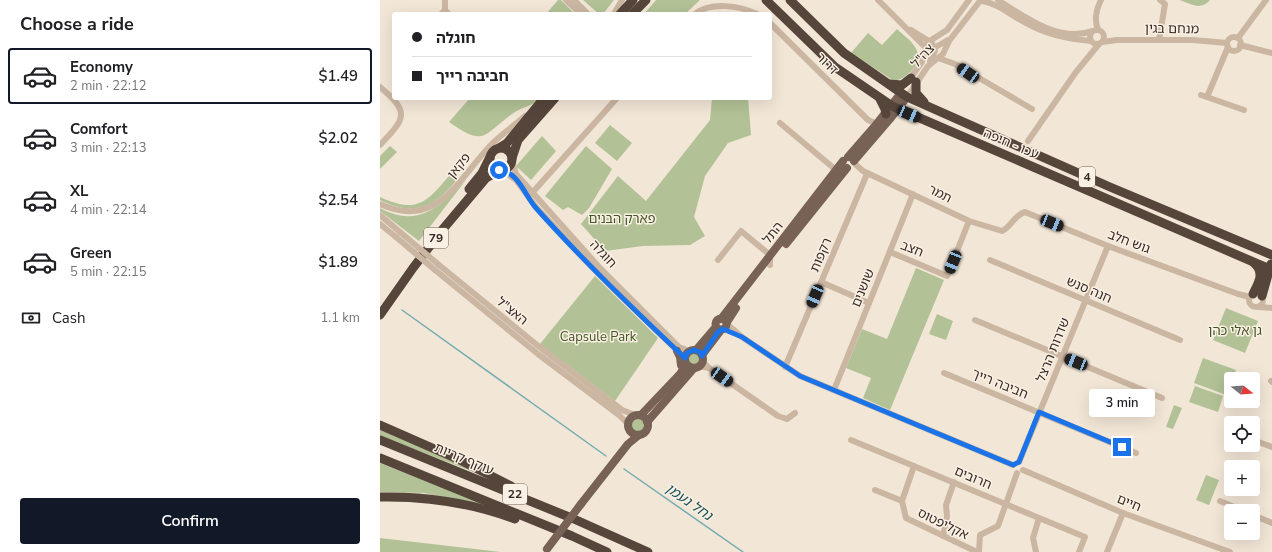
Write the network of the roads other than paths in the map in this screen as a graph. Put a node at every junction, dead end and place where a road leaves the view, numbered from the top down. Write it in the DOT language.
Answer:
graph roads {
  1 [pos="445,0"];
  2 [pos="566,0"];
  3 [pos="574,0"];
  4 [pos="622,0"];
  5 [pos="633,0"];
  6 [pos="646,0"];
  7 [pos="766,0"];
  8 [pos="790,0"];
  9 [pos="878,0"];
  10 [pos="969,0"];
  11 [pos="980,0"];
  12 [pos="998,0"];
  13 [pos="1100,0"];
  14 [pos="1160,0"];
  15 [pos="1266,0"];
  16 [pos="445,12"];
  17 [pos="579,12"];
  18 [pos="586,12"];
  19 [pos="615,12"];
  20 [pos="622,12"];
  21 [pos="634,12"];
  22 [pos="698,12"];
  23 [pos="748,12"];
  24 [pos="772,25"];
  25 [pos="908,28"];
  26 [pos="1098,31"];
  27 [pos="952,36"];
  28 [pos="1238,38"];
  29 [pos="930,40"];
  30 [pos="1117,40"];
  31 [pos="1159,40"];
  32 [pos="1096,42"];
  33 [pos="1227,45"];
  34 [pos="1240,46"];
  35 [pos="926,48"];
  36 [pos="934,48"];
  37 [pos="944,50"];
  38 [pos="1272,54"];
  39 [pos="938,58"];
  40 [pos="955,64"];
  41 [pos="926,68"];
  42 [pos="914,80"];
  43 [pos="887,84"];
  44 [pos="380,86"];
  45 [pos="904,95"];
  46 [pos="1201,95"];
  47 [pos="1207,97"];
  48 [pos="392,98"];
  49 [pos="879,98"];
  50 [pos="394,100"];
  51 [pos="543,100"];
  52 [pos="553,100"];
  53 [pos="615,100"];
  54 [pos="895,107"];
  55 [pos="934,109"];
  56 [pos="1032,109"];
  57 [pos="1244,110"];
  58 [pos="883,117"];
  59 [pos="868,120"];
  60 [pos="780,123"];
  61 [pos="869,133"];
  62 [pos="382,137"];
  63 [pos="1028,141"];
  64 [pos="380,145"];
  65 [pos="499,148"];
  66 [pos="490,157"];
  67 [pos="512,160"];
  68 [pos="849,163"];
  69 [pos="501,170"];
  70 [pos="836,170"];
  71 [pos="865,172"];
  72 [pos="532,193"];
  73 [pos="913,194"];
  74 [pos="380,204"];
  75 [pos="380,215"];
  76 [pos="969,221"];
  77 [pos="380,224"];
  78 [pos="1008,228"];
  79 [pos="398,235"];
  80 [pos="1108,246"];
  81 [pos="890,252"];
  82 [pos="1270,254"];
  83 [pos="770,256"];
  84 [pos="718,260"];
  85 [pos="990,260"];
  86 [pos="1251,261"];
  87 [pos="770,265"];
  88 [pos="1271,272"];
  89 [pos="821,282"];
  90 [pos="1256,299"];
  91 [pos="1085,300"];
  92 [pos="869,303"];
  93 [pos="380,304"];
  94 [pos="1272,308"];
  95 [pos="380,315"];
  96 [pos="975,320"];
  97 [pos="722,325"];
  98 [pos="1180,340"];
  99 [pos="677,351"];
  100 [pos="1062,356"];
  101 [pos="694,359"];
  102 [pos="785,367"];
  103 [pos="944,373"];
  104 [pos="680,374"];
  105 [pos="834,390"];
  106 [pos="1162,398"];
  107 [pos="1039,412"];
  108 [pos="796,413"];
  109 [pos="638,415"];
  110 [pos="647,422"];
  111 [pos="380,425"];
  112 [pos="628,427"];
  113 [pos="638,435"];
  114 [pos="380,440"];
  115 [pos="852,440"];
  116 [pos="1260,443"];
  117 [pos="1272,447"];
  118 [pos="1136,452"];
  119 [pos="380,458"];
  120 [pos="1016,463"];
  121 [pos="914,466"];
  122 [pos="610,467"];
  123 [pos="1023,470"];
  124 [pos="1016,473"];
  125 [pos="954,482"];
  126 [pos="875,490"];
  127 [pos="380,497"];
  128 [pos="902,501"];
  129 [pos="1220,501"];
  130 [pos="1006,504"];
  131 [pos="1227,504"];
  132 [pos="1123,513"];
  133 [pos="1039,518"];
  134 [pos="1260,518"];
  135 [pos="574,519"];
  136 [pos="1272,523"];
  137 [pos="943,536"];
  138 [pos="591,544"];
  139 [pos="545,550"];
  140 [pos="607,552"];
  141 [pos="648,552"];
  142 [pos="978,552"];
  143 [pos="1036,552"];
  144 [pos="1079,552"];
  145 [pos="1107,552"];
  146 [pos="1230,552"];
  1 -- 16 [label="street"];
  2 -- 17 [label="street"];
  3 -- 18 [label="street"];
  4 -- 19 [label="street"];
  5 -- 20 [label="highway"];
  6 -- 21 [label="highway"];
  7 -- 49 [label="highway, עכו - חיפה / 4"];
  8 -- 43 [label="highway, עכו - חיפה / 4"];
  9 -- 25 [label="street"];
  10 -- 29 [label="street, צה\"ל"];
  11 -- 27 [label="street, צה\"ל"];
  11 -- 32 [label="street, מנחם בגין"];
  12 -- 26 [label="street"];
  13 -- 26 [label="street"];
  14 -- 31 [label="street"];
  15 -- 28 [label="street"];
  22 -- 23 [label="street"];
  24 -- 59 [label="street, דרור"];
  25 -- 29 [label="street"];
  25 -- 35 [label="street"];
  26 -- 30 [label="street, מנחם בגין"];
  26 -- 32 [label="street"];
  26 -- 32 [label="street"];
  27 -- 36 [label="street"];
  27 -- 37 [label="street, צה\"ל"];
  28 -- 33 [label="street"];
  28 -- 34 [label="street"];
  29 -- 35 [label="street, צה\"ל"];
  29 -- 36 [label="street"];
  30 -- 31 [label="street, מנחם בגין"];
  30 -- 32 [label="street, מנחם בגין"];
  31 -- 33 [label="street, מנחם בגין"];
  32 -- 63 [label="street"];
  33 -- 34 [label="street, מנחם בגין"];
  33 -- 47 [label="street"];
  34 -- 38 [label="street"];
  35 -- 36 [label="street"];
  35 -- 42 [label="street, צה\"ל"];
  36 -- 41 [label="street"];
  37 -- 39 [label="street, צה\"ל"];
  37 -- 40 [label="street"];
  39 -- 40 [label="street"];
  39 -- 41 [label="street, צה\"ל"];
  40 -- 56 [label="street"];
  41 -- 42 [label="street, צה\"ל"];
  42 -- 43 [label="highway"];
  42 -- 45 [label="street, צה\"ל"];
  42 -- 55 [label="highway"];
  43 -- 45 [label="highway, עכו - חיפה / 4"];
  44 -- 48 [label="street"];
  45 -- 54 [label="main road, צה\"ל"];
  45 -- 55 [label="highway, עכו - חיפה / 4"];
  46 -- 47 [label="street"];
  47 -- 57 [label="street"];
  49 -- 54 [label="highway, עכו - חיפה / 4"];
  49 -- 58 [label="highway"];
  50 -- 62 [label="street"];
  51 -- 65 [label="highway, 79"];
  51 -- 74 [label="street, פקאן"];
  52 -- 67 [label="highway, 79"];
  53 -- 72 [label="street"];
  54 -- 58 [label="main road, התל"];
  54 -- 68 [label="main road, התל"];
  54 -- 86 [label="highway, עכו - חיפה / 4"];
  55 -- 82 [label="highway, עכו - חיפה / 4"];
  58 -- 59 [label="street"];
  58 -- 61 [label="main road, התל"];
  59 -- 61 [label="street"];
  60 -- 70 [label="street"];
  61 -- 68 [label="main road, התל"];
  62 -- 64 [label="street"];
  65 -- 66 [label="highway, 79"];
  65 -- 67 [label="highway"];
  66 -- 69 [label="highway"];
  66 -- 93 [label="highway, 79"];
  67 -- 69 [label="highway, 79"];
  67 -- 72 [label="street, חוגלה"];
  68 -- 70 [label="main road, התל"];
  68 -- 71 [label="street, תמר"];
  68 -- 87 [label="main road, התל"];
  69 -- 95 [label="highway, 79"];
  69 -- 99 [label="street, חוגלה"];
  70 -- 83 [label="main road, התל"];
  71 -- 73 [label="street, תמר"];
  71 -- 89 [label="street, רקפות"];
  72 -- 101 [label="street, חוגלה"];
  73 -- 76 [label="street, תמר"];
  73 -- 81 [label="street, שושנים"];
  75 -- 79 [label="street, האצ\"ל"];
  76 -- 78 [label="street, תמר"];
  76 -- 81 [label="street, חצב"];
  77 -- 79 [label="street, האצ\"ל"];
  78 -- 80 [label="street, גוש חלב"];
  79 -- 109 [label="street, האצ\"ל, bridge"];
  79 -- 112 [label="street, האצ\"ל, bridge"];
  80 -- 90 [label="street, גוש חלב"];
  80 -- 91 [label="street, שדרות הרצל"];
  81 -- 92 [label="street, שושנים"];
  82 -- 88 [label="highway"];
  83 -- 84 [label="street"];
  83 -- 87 [label="street"];
  83 -- 97 [label="main road, התל"];
  85 -- 91 [label="street, חנה סנש"];
  86 -- 88 [label="highway, עכו - חיפה / 4"];
  86 -- 90 [label="highway"];
  87 -- 97 [label="main road, התל"];
  88 -- 90 [label="highway"];
  89 -- 92 [label="street"];
  89 -- 102 [label="street, רקפות"];
  90 -- 94 [label="street"];
  91 -- 98 [label="street, חנה סנש"];
  91 -- 100 [label="street, שדרות הרצל"];
  92 -- 105 [label="street, שושנים"];
  96 -- 100 [label="street"];
  97 -- 101 [label="main road, התל"];
  97 -- 102 [label="street"];
  99 -- 101 [label="street, חוגלה"];
  99 -- 104 [label="main road"];
  100 -- 106 [label="street"];
  100 -- 107 [label="street, שדרות הרצל"];
  101 -- 104 [label="main road, התל"];
  101 -- 108 [label="street"];
  101 -- 110 [label="main road, התל"];
  102 -- 105 [label="street"];
  103 -- 107 [label="street, חביבה רייך"];
  104 -- 109 [label="main road, התל"];
  105 -- 120 [label="street"];
  107 -- 118 [label="street, חביבה רייך"];
  107 -- 120 [label="street, שדרות הרצל"];
  109 -- 110 [label="main road"];
  109 -- 112 [label="main road"];
  110 -- 113 [label="main road"];
  111 -- 135 [label="highway"];
  112 -- 113 [label="main road"];
  112 -- 122 [label="main road"];
  113 -- 122 [label="main road"];
  114 -- 135 [label="highway, עוקף קריות / 22"];
  115 -- 121 [label="street, חרובים"];
  116 -- 117 [label="street"];
  119 -- 138 [label="highway, 22"];
  120 -- 123 [label="street"];
  120 -- 124 [label="street"];
  121 -- 125 [label="street, חרובים"];
  121 -- 128 [label="street"];
  122 -- 139 [label="main road, bridge"];
  123 -- 124 [label="street"];
  123 -- 132 [label="street, חיים"];
  124 -- 130 [label="street"];
  125 -- 130 [label="street, חרובים"];
  125 -- 137 [label="street"];
  126 -- 128 [label="street"];
  127 -- 138 [label="highway"];
  128 -- 137 [label="street, אקליפטוס"];
  129 -- 131 [label="street"];
  130 -- 133 [label="street, חרובים"];
  130 -- 142 [label="street"];
  132 -- 145 [label="street"];
  132 -- 146 [label="street, חיים"];
  133 -- 143 [label="street"];
  133 -- 144 [label="street, חרובים"];
  134 -- 136 [label="street"];
  135 -- 141 [label="highway, עוקף קריות / 22"];
  137 -- 142 [label="street, אקליפטוס"];
  138 -- 140 [label="highway, 22"];
}
